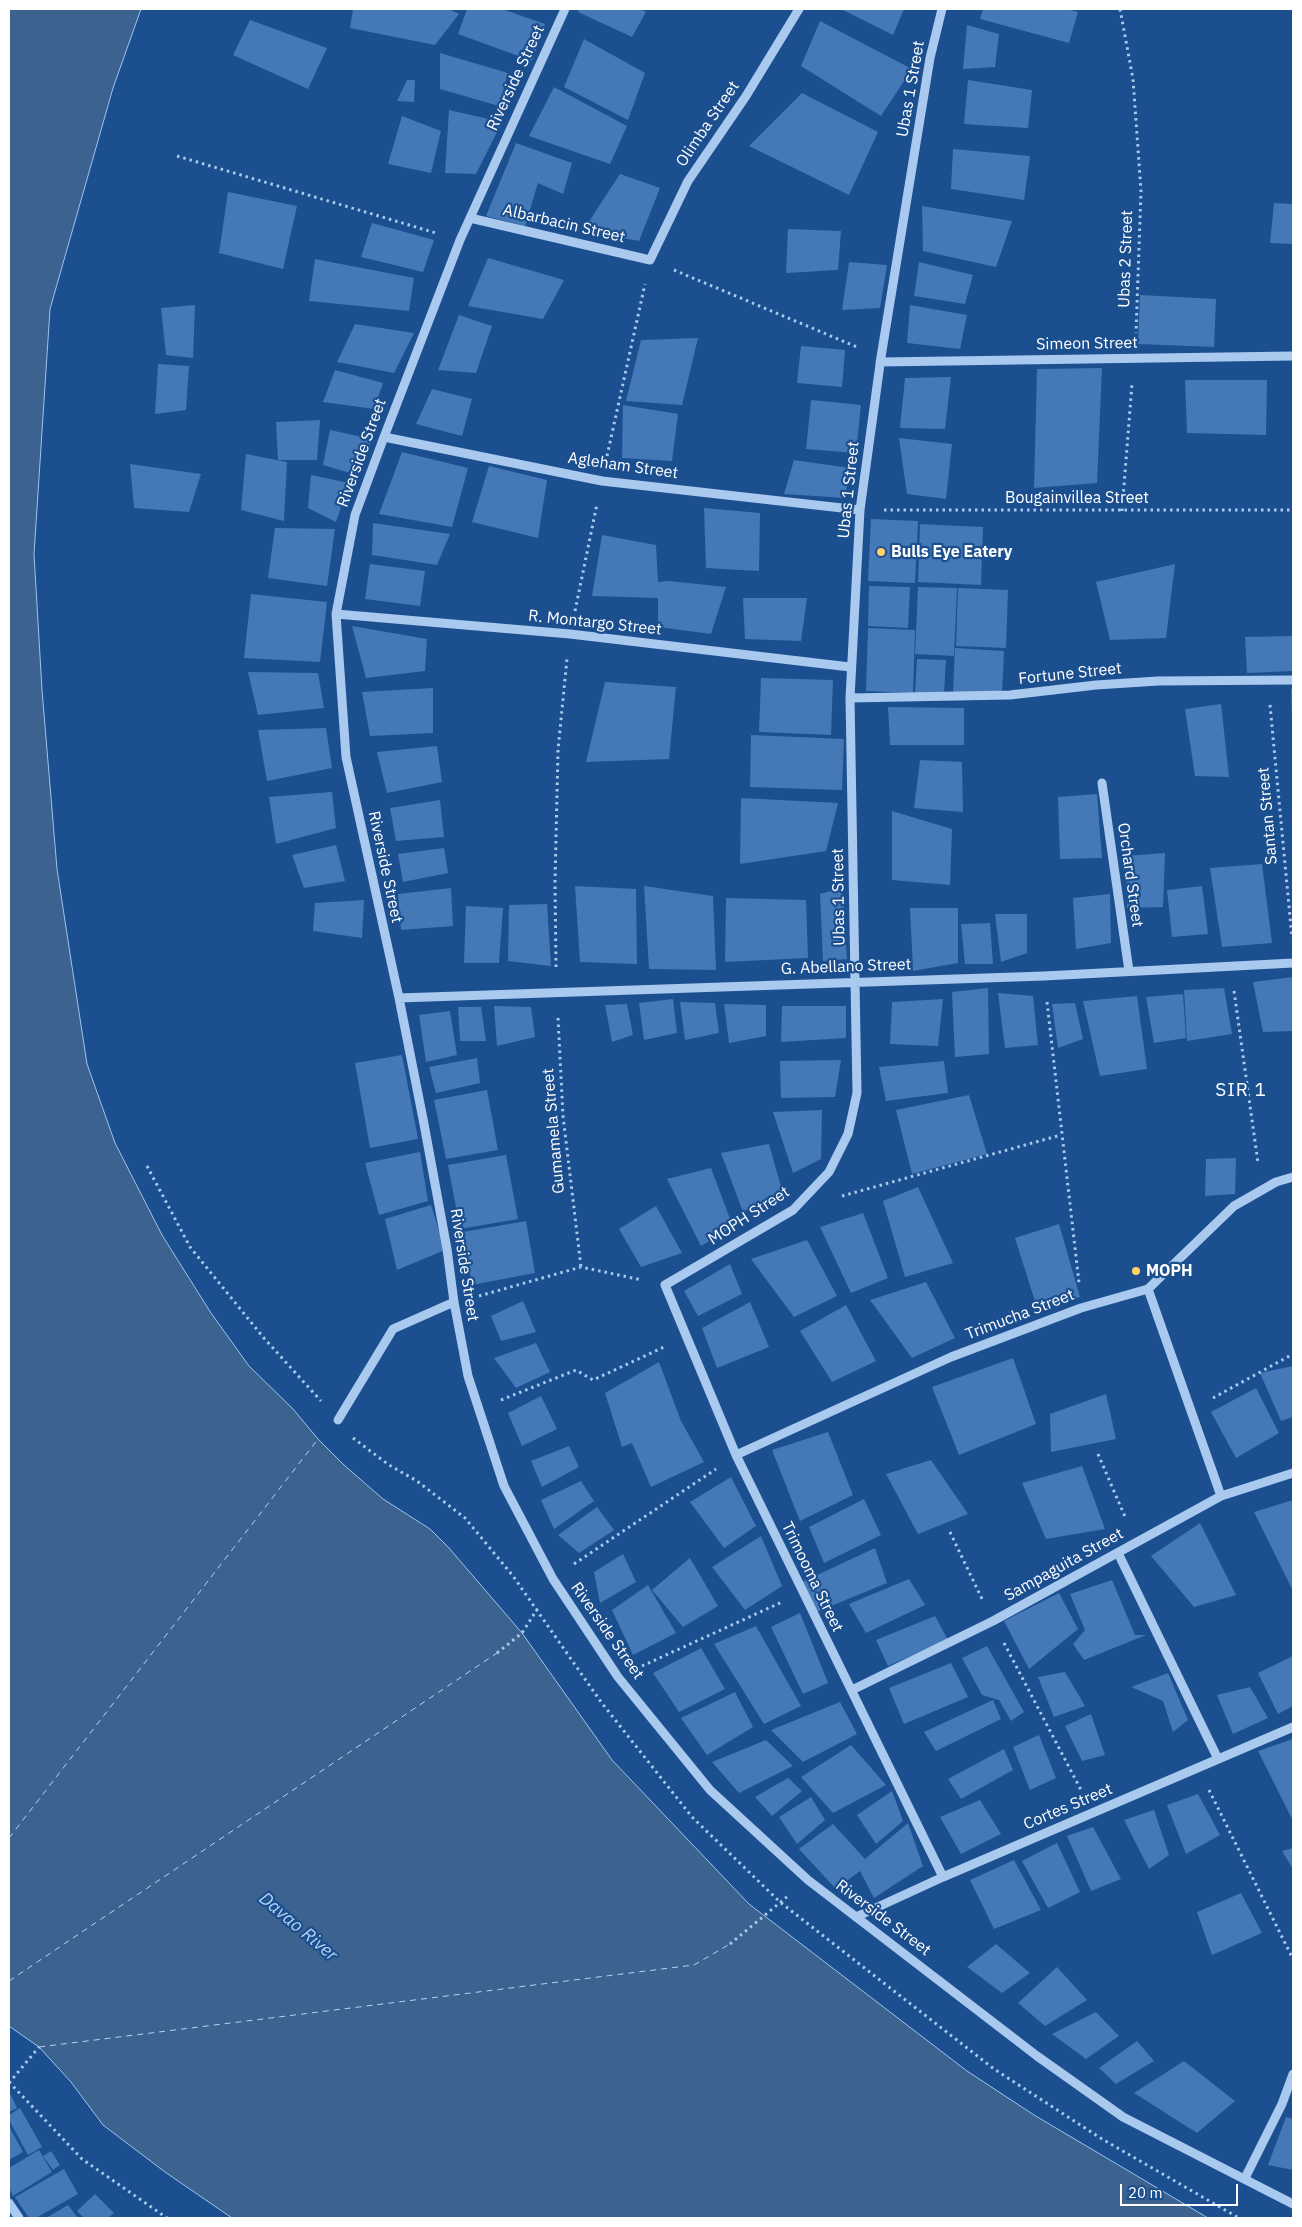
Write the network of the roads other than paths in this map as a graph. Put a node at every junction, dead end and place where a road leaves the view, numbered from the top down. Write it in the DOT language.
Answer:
graph roads {
  1 [pos="565,9"];
  2 [pos="799,9"];
  3 [pos="942,9"];
  4 [pos="470,218"];
  5 [pos="650,260"];
  6 [pos="1293,356"];
  7 [pos="881,359"];
  8 [pos="384,437"];
  9 [pos="860,510"];
  10 [pos="336,614"];
  11 [pos="850,667"];
  12 [pos="1293,680"];
  13 [pos="850,698"];
  14 [pos="1102,783"];
  15 [pos="1293,963"];
  16 [pos="1129,971"];
  17 [pos="856,981"];
  18 [pos="399,998"];
  19 [pos="1293,1177"];
  20 [pos="665,1286"];
  21 [pos="1148,1289"];
  22 [pos="454,1302"];
  23 [pos="338,1420"];
  24 [pos="736,1455"];
  25 [pos="1293,1473"];
  26 [pos="1221,1496"];
  27 [pos="1118,1553"];
  28 [pos="852,1690"];
  29 [pos="1293,1727"];
  30 [pos="1218,1759"];
  31 [pos="943,1877"];
  32 [pos="856,1917"];
  33 [pos="1293,2074"];
  34 [pos="1245,2178"];
  35 [pos="9,2203"];
  36 [pos="1293,2204"];
  37 [pos="19,2218"];
  1 -- 4 [label="street, Riverside Street"];
  2 -- 5 [label="street, Olimba Street"];
  3 -- 7 [label="street, Ubas 1 Street"];
  4 -- 5 [label="street, Albarbacin Street"];
  4 -- 8 [label="street, Riverside Street"];
  6 -- 7 [label="street, Simeon Street"];
  7 -- 9 [label="street, Ubas 1 Street"];
  8 -- 9 [label="street, Agleham Street"];
  8 -- 10 [label="street, Riverside Street"];
  9 -- 11 [label="street, Ubas 1 Street"];
  10 -- 11 [label="street, R. Montargo Street"];
  10 -- 18 [label="street, Riverside Street"];
  11 -- 13 [label="street, Ubas 1 Street"];
  12 -- 13 [label="street, Fortune Street"];
  13 -- 17 [label="street, Ubas 1 Street"];
  14 -- 16 [label="street, Orchard Street"];
  15 -- 16 [label="street, G. Abellano Street"];
  16 -- 17 [label="street, G. Abellano Street"];
  17 -- 18 [label="street, G. Abellano Street"];
  17 -- 20 [label="street, MOPH Street"];
  18 -- 22 [label="street, Riverside Street"];
  19 -- 21 [label="street, Trimucha Street"];
  20 -- 24 [label="street, Trimooma Street"];
  21 -- 24 [label="street, Trimucha Street"];
  21 -- 26 [label="street"];
  22 -- 23 [label="street"];
  22 -- 32 [label="street, Riverside Street"];
  24 -- 28 [label="street, Trimooma Street"];
  25 -- 26 [label="street, Sampaguita Street"];
  26 -- 27 [label="street, Sampaguita Street"];
  27 -- 28 [label="street, Sampaguita Street"];
  27 -- 30 [label="street"];
  28 -- 31 [label="street, Trimooma Street"];
  29 -- 30 [label="street, Cortes Street"];
  30 -- 31 [label="street, Cortes Street"];
  31 -- 32 [label="street, Cortes Street"];
  32 -- 34 [label="street, Riverside Street"];
  33 -- 34 [label="street"];
  34 -- 36 [label="street, Riverside Street"];
  35 -- 37 [label="street"];
}
